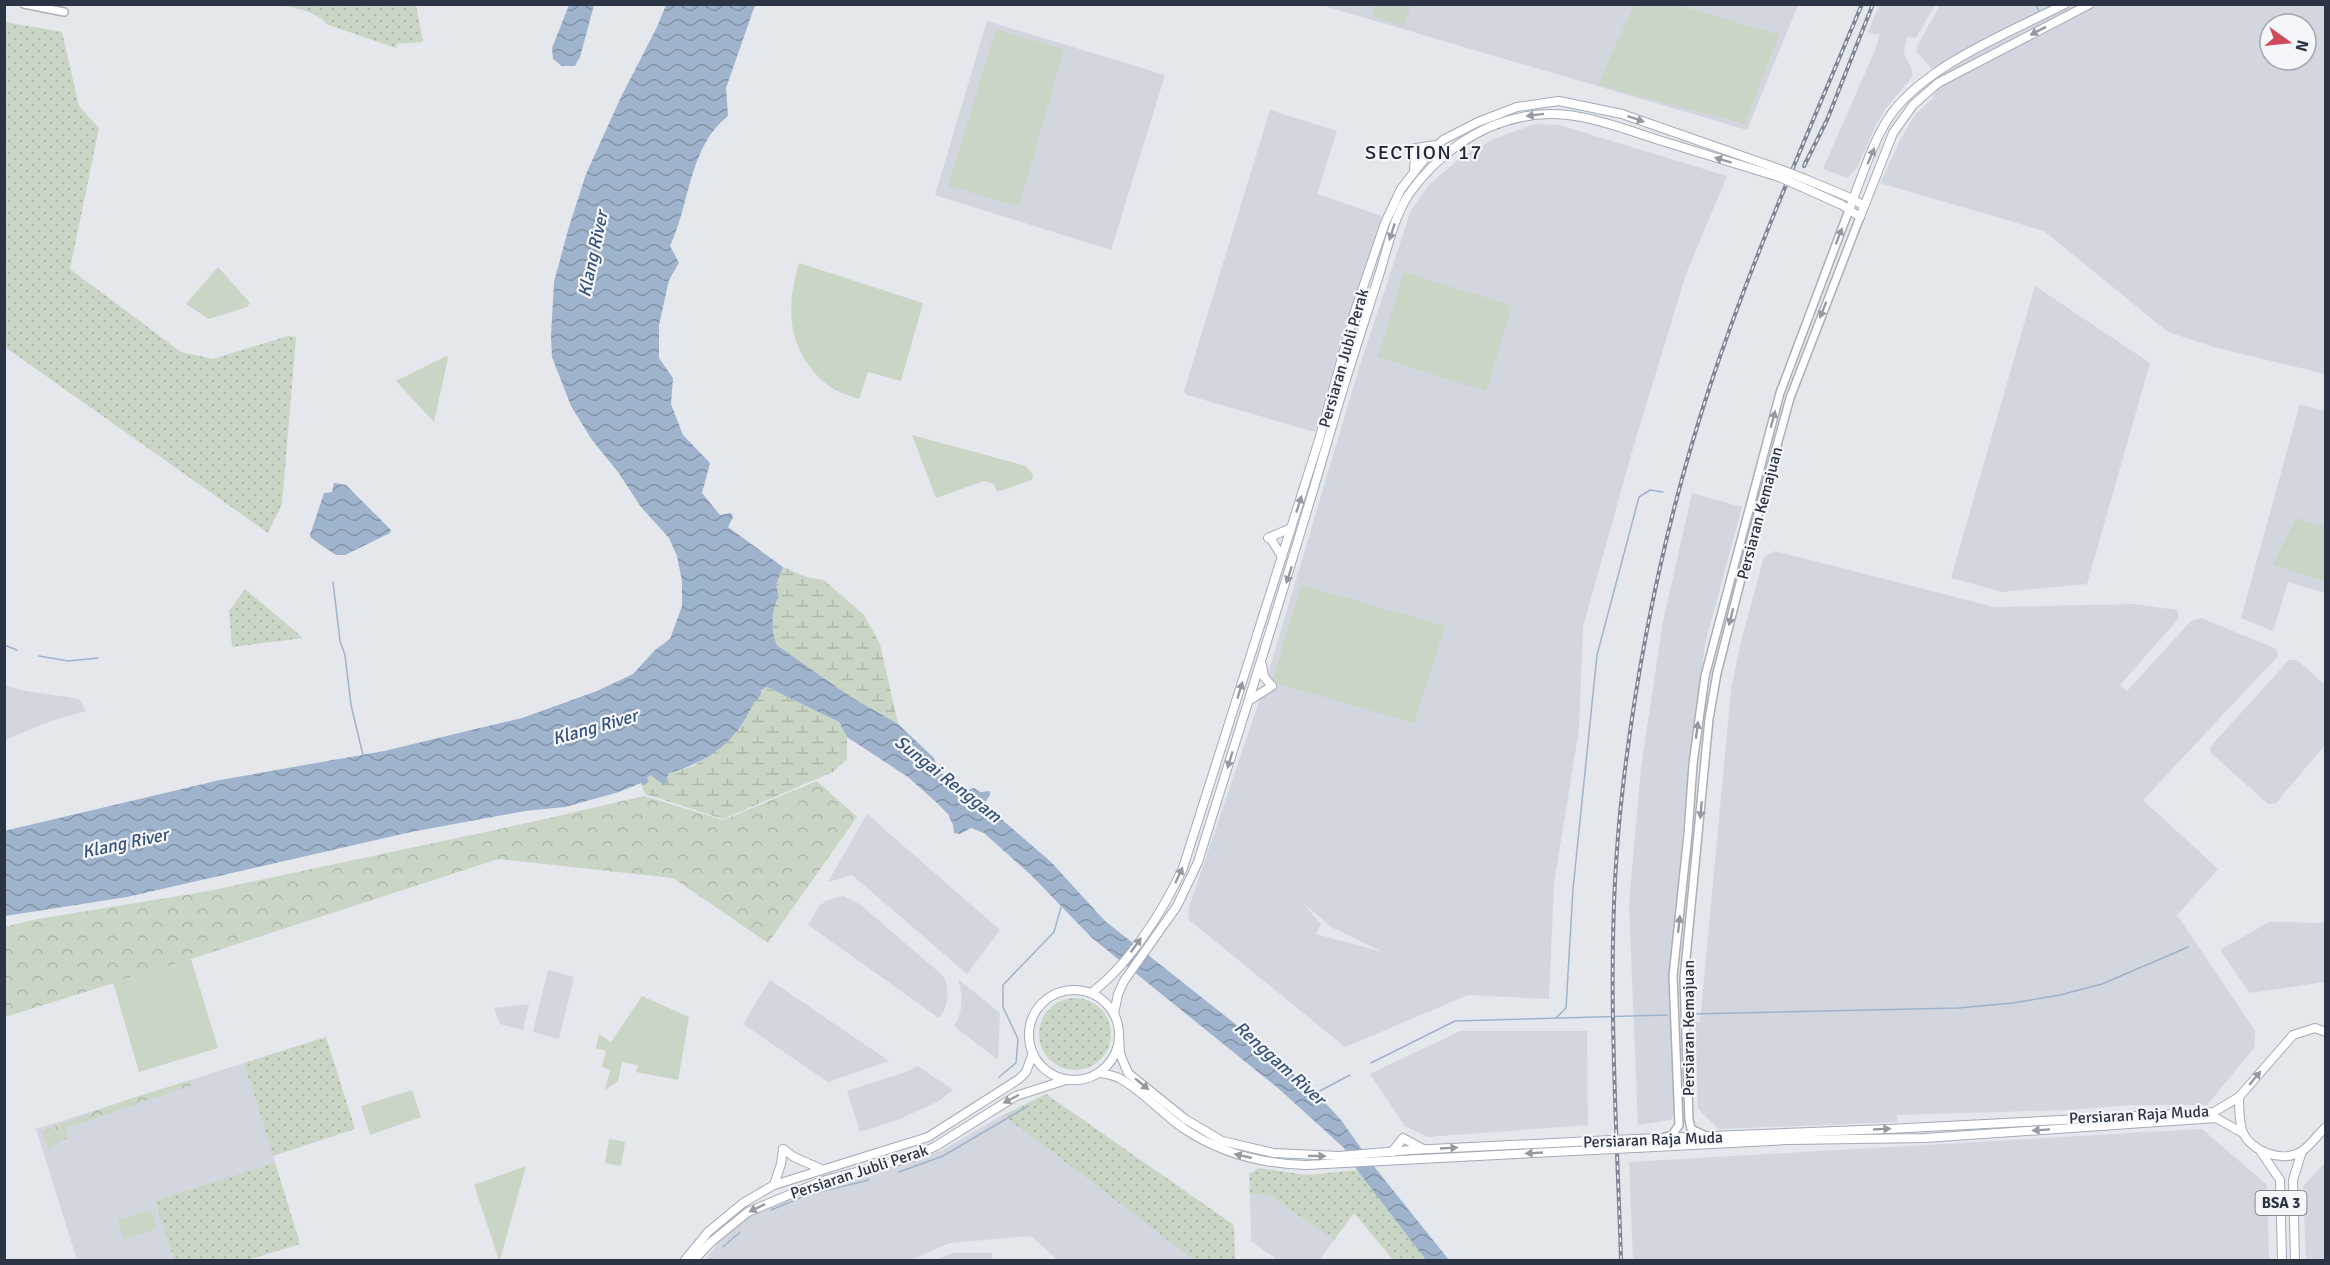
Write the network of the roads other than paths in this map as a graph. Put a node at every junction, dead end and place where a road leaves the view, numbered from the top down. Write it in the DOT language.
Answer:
graph roads {
  1 [pos="24,4"];
  2 [pos="2065,4"];
  3 [pos="2091,4"];
  4 [pos="64,12"];
  5 [pos="1593,107"];
  6 [pos="1607,123"];
  7 [pos="1438,144"];
  8 [pos="1444,156"];
  9 [pos="1426,157"];
  10 [pos="1414,171"];
  11 [pos="1781,174"];
  12 [pos="1803,183"];
  13 [pos="1853,199"];
  14 [pos="1864,206"];
  15 [pos="1849,210"];
  16 [pos="1860,217"];
  17 [pos="1291,528"];
  18 [pos="1299,542"];
  19 [pos="1286,544"];
  20 [pos="1282,557"];
  21 [pos="1262,658"];
  22 [pos="1248,700"];
  23 [pos="1693,764"];
  24 [pos="1705,764"];
  25 [pos="1091,993"];
  26 [pos="1114,1014"];
  27 [pos="2325,1025"];
  28 [pos="2315,1028"];
  29 [pos="2325,1032"];
  30 [pos="1119,1034"];
  31 [pos="1033,1053"];
  32 [pos="1099,1073"];
  33 [pos="1066,1080"];
  34 [pos="2239,1097"];
  35 [pos="2325,1127"];
  36 [pos="2242,1133"];
  37 [pos="1709,1137"];
  38 [pos="1660,1138"];
  39 [pos="1635,1143"];
  40 [pos="1593,1145"];
  41 [pos="1424,1149"];
  42 [pos="2302,1151"];
  43 [pos="1392,1152"];
  44 [pos="2261,1152"];
  45 [pos="1341,1160"];
  46 [pos="822,1169"];
  47 [pos="794,1178"];
  48 [pos="822,1181"];
  49 [pos="774,1185"];
  50 [pos="685,1260"];
  51 [pos="694,1260"];
  52 [pos="2282,1260"];
  53 [pos="2295,1260"];
  1 -- 4 [label="main road"];
  13 -- 2 [label="main road, Persiaran Kemajuan, one-way"];
  3 -- 14 [label="main road, Persiaran Kemajuan, one-way"];
  5 -- 6 [label="main road"];
  5 -- 7 [label="main road, Persiaran Jubli Perak"];
  5 -- 11 [label="main road, Persiaran Jubli Perak, one-way"];
  6 -- 8 [label="main road, Persiaran Jubli Perak, one-way"];
  11 -- 6 [label="main road, Persiaran Jubli Perak, one-way"];
  7 -- 9 [label="main road, Persiaran Jubli Perak"];
  7 -- 10 [label="main road"];
  8 -- 9 [label="main road"];
  8 -- 18 [label="main road, Persiaran Jubli Perak, one-way"];
  9 -- 10 [label="main road, Persiaran Jubli Perak"];
  17 -- 10 [label="main road, Persiaran Jubli Perak, one-way"];
  11 -- 12 [label="main road, Persiaran Jubli Perak, bridge"];
  12 -- 13 [label="main road, Persiaran Jubli Perak"];
  12 -- 15 [label="main road, Persiaran Jubli Perak"];
  13 -- 14 [label="main road, Persiaran Jubli Perak"];
  13 -- 15 [label="main road, Persiaran Kemajuan"];
  14 -- 16 [label="main road, Persiaran Kemajuan"];
  15 -- 16 [label="main road, Persiaran Jubli Perak"];
  23 -- 15 [label="main road, Persiaran Kemajuan, one-way"];
  16 -- 24 [label="main road, Persiaran Kemajuan, one-way"];
  17 -- 19 [label="main road, Persiaran Jubli Perak"];
  17 -- 20 [label="main road"];
  18 -- 19 [label="main road"];
  18 -- 21 [label="main road, Persiaran Jubli Perak, one-way"];
  19 -- 20 [label="main road, Persiaran Jubli Perak"];
  25 -- 20 [label="main road, Persiaran Jubli Perak, one-way"];
  21 -- 22 [label="main road, Persiaran Jubli Perak"];
  21 -- 22 [label="main road"];
  22 -- 26 [label="main road, Persiaran Jubli Perak, one-way"];
  23 -- 24 [label="main road"];
  38 -- 23 [label="main road, Persiaran Kemajuan, one-way"];
  24 -- 37 [label="main road, Persiaran Kemajuan, one-way"];
  25 -- 26 [label="main road"];
  25 -- 31 [label="main road"];
  26 -- 30 [label="main road"];
  27 -- 28 [label="main road, Persiaran Raja Muda"];
  28 -- 29 [label="main road"];
  34 -- 28 [label="main road, Persiaran Raja Muda, one-way"];
  30 -- 32 [label="main road"];
  30 -- 45 [label="main road, Persiaran Raja Muda, one-way"];
  31 -- 33 [label="main road"];
  31 -- 46 [label="main road, Persiaran Jubli Perak"];
  32 -- 33 [label="main road"];
  45 -- 32 [label="main road, Persiaran Raja Muda, one-way"];
  33 -- 48 [label="main road, Persiaran Jubli Perak, one-way"];
  34 -- 36 [label="main road"];
  37 -- 34 [label="main road, Persiaran Raja Muda, one-way"];
  35 -- 42 [label="main road"];
  36 -- 39 [label="main road, Persiaran Raja Muda, one-way"];
  36 -- 44 [label="main road, Persiaran Raja Muda"];
  37 -- 38 [label="main road, Persiaran Raja Muda"];
  38 -- 39 [label="main road, Persiaran Raja Muda"];
  39 -- 40 [label="main road, Persiaran Raja Muda, bridge"];
  41 -- 40 [label="main road, Persiaran Raja Muda, one-way"];
  40 -- 45 [label="main road, Persiaran Raja Muda, one-way"];
  41 -- 43 [label="main road, Persiaran Raja Muda"];
  41 -- 43 [label="main road"];
  42 -- 44 [label="main road"];
  42 -- 53 [label="main road, BSA 3"];
  43 -- 45 [label="main road, Persiaran Raja Muda"];
  44 -- 52 [label="main road, BSA 3"];
  46 -- 47 [label="main road, Persiaran Jubli Perak"];
  46 -- 49 [label="main road"];
  47 -- 48 [label="main road"];
  47 -- 49 [label="main road, Persiaran Jubli Perak"];
  48 -- 51 [label="main road, Persiaran Jubli Perak, one-way"];
  49 -- 50 [label="main road, Persiaran Jubli Perak"];
}
